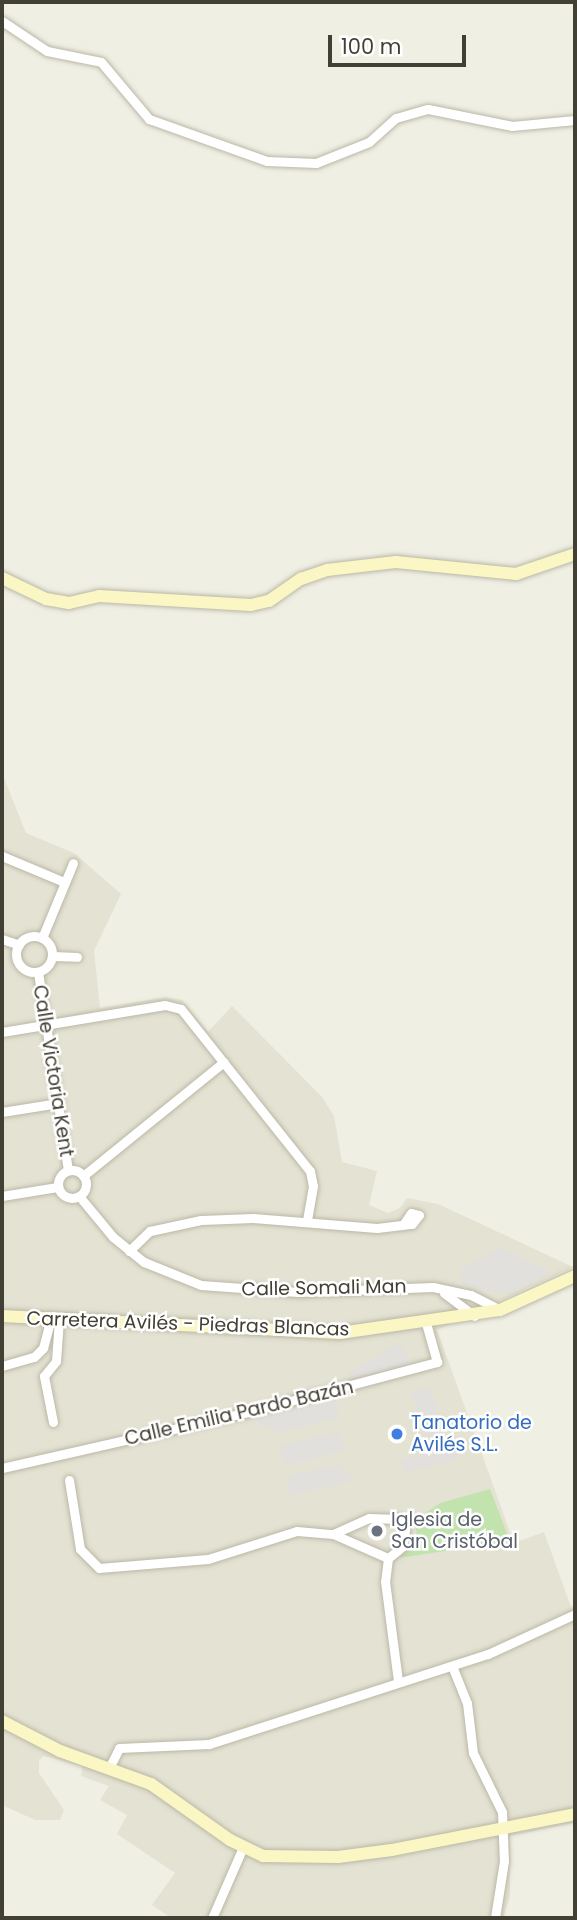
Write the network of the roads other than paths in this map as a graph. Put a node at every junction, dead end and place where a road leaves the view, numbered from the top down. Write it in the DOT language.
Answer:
graph roads {
  1 [pos="2,21"];
  2 [pos="575,120"];
  3 [pos="575,554"];
  4 [pos="2,578"];
  5 [pos="2,856"];
  6 [pos="73,863"];
  7 [pos="64,882"];
  8 [pos="42,938"];
  9 [pos="2,939"];
  10 [pos="19,946"];
  11 [pos="52,956"];
  12 [pos="76,957"];
  13 [pos="38,972"];
  14 [pos="46,1025"];
  15 [pos="2,1032"];
  16 [pos="224,1062"];
  17 [pos="58,1103"];
  18 [pos="2,1112"];
  19 [pos="68,1170"];
  20 [pos="83,1175"];
  21 [pos="57,1187"];
  22 [pos="2,1196"];
  23 [pos="79,1196"];
  24 [pos="307,1222"];
  25 [pos="403,1225"];
  26 [pos="129,1251"];
  27 [pos="575,1276"];
  28 [pos="464,1296"];
  29 [pos="500,1310"];
  30 [pos="2,1316"];
  31 [pos="474,1316"];
  32 [pos="55,1319"];
  33 [pos="447,1320"];
  34 [pos="426,1324"];
  35 [pos="2,1366"];
  36 [pos="53,1422"];
  37 [pos="2,1468"];
  38 [pos="69,1480"];
  39 [pos="333,1534"];
  40 [pos="388,1558"];
  41 [pos="575,1614"];
  42 [pos="452,1666"];
  43 [pos="398,1681"];
  44 [pos="2,1721"];
  45 [pos="110,1766"];
  46 [pos="575,1814"];
  47 [pos="504,1830"];
  48 [pos="243,1847"];
  49 [pos="212,1918"];
  50 [pos="495,1918"];
  1 -- 2 [label="street"];
  3 -- 4 [label="street"];
  5 -- 7 [label="street"];
  6 -- 7 [label="street"];
  7 -- 8 [label="street"];
  8 -- 10 [label="street"];
  8 -- 11 [label="street"];
  9 -- 10 [label="street"];
  10 -- 13 [label="street"];
  11 -- 12 [label="street"];
  11 -- 13 [label="street"];
  13 -- 14 [label="street, Calle Victoria Kent"];
  14 -- 15 [label="street"];
  14 -- 16 [label="street"];
  14 -- 17 [label="street, Calle Victoria Kent"];
  16 -- 20 [label="street"];
  16 -- 24 [label="street"];
  17 -- 18 [label="street"];
  17 -- 19 [label="street, Calle Victoria Kent"];
  19 -- 20 [label="street"];
  19 -- 21 [label="street"];
  20 -- 23 [label="street"];
  21 -- 22 [label="street"];
  21 -- 23 [label="street"];
  23 -- 26 [label="street, Calle Somali Man"];
  24 -- 25 [label="street"];
  24 -- 26 [label="street"];
  26 -- 28 [label="street, Calle Somali Man"];
  27 -- 29 [label="street, Carretera Avilés - Piedras Blancas"];
  28 -- 29 [label="street, Calle Somali Man"];
  28 -- 31 [label="street"];
  28 -- 31 [label="street"];
  28 -- 33 [label="street"];
  29 -- 31 [label="street, Carretera Avilés - Piedras Blancas"];
  30 -- 32 [label="street, Carretera Avilés - Piedras Blancas"];
  31 -- 33 [label="street, Carretera Avilés - Piedras Blancas"];
  32 -- 34 [label="street, Carretera Avilés - Piedras Blancas"];
  32 -- 35 [label="street"];
  32 -- 36 [label="street"];
  33 -- 34 [label="street, Carretera Avilés - Piedras Blancas"];
  34 -- 37 [label="street, Calle Emilia Pardo Bazán"];
  38 -- 39 [label="street"];
  39 -- 40 [label="street"];
  39 -- 40 [label="street"];
  40 -- 43 [label="street"];
  41 -- 42 [label="street"];
  42 -- 43 [label="street"];
  42 -- 47 [label="street"];
  43 -- 45 [label="street"];
  44 -- 45 [label="street"];
  45 -- 48 [label="street"];
  46 -- 47 [label="street"];
  47 -- 48 [label="street"];
  47 -- 50 [label="street"];
  48 -- 49 [label="street"];
}
